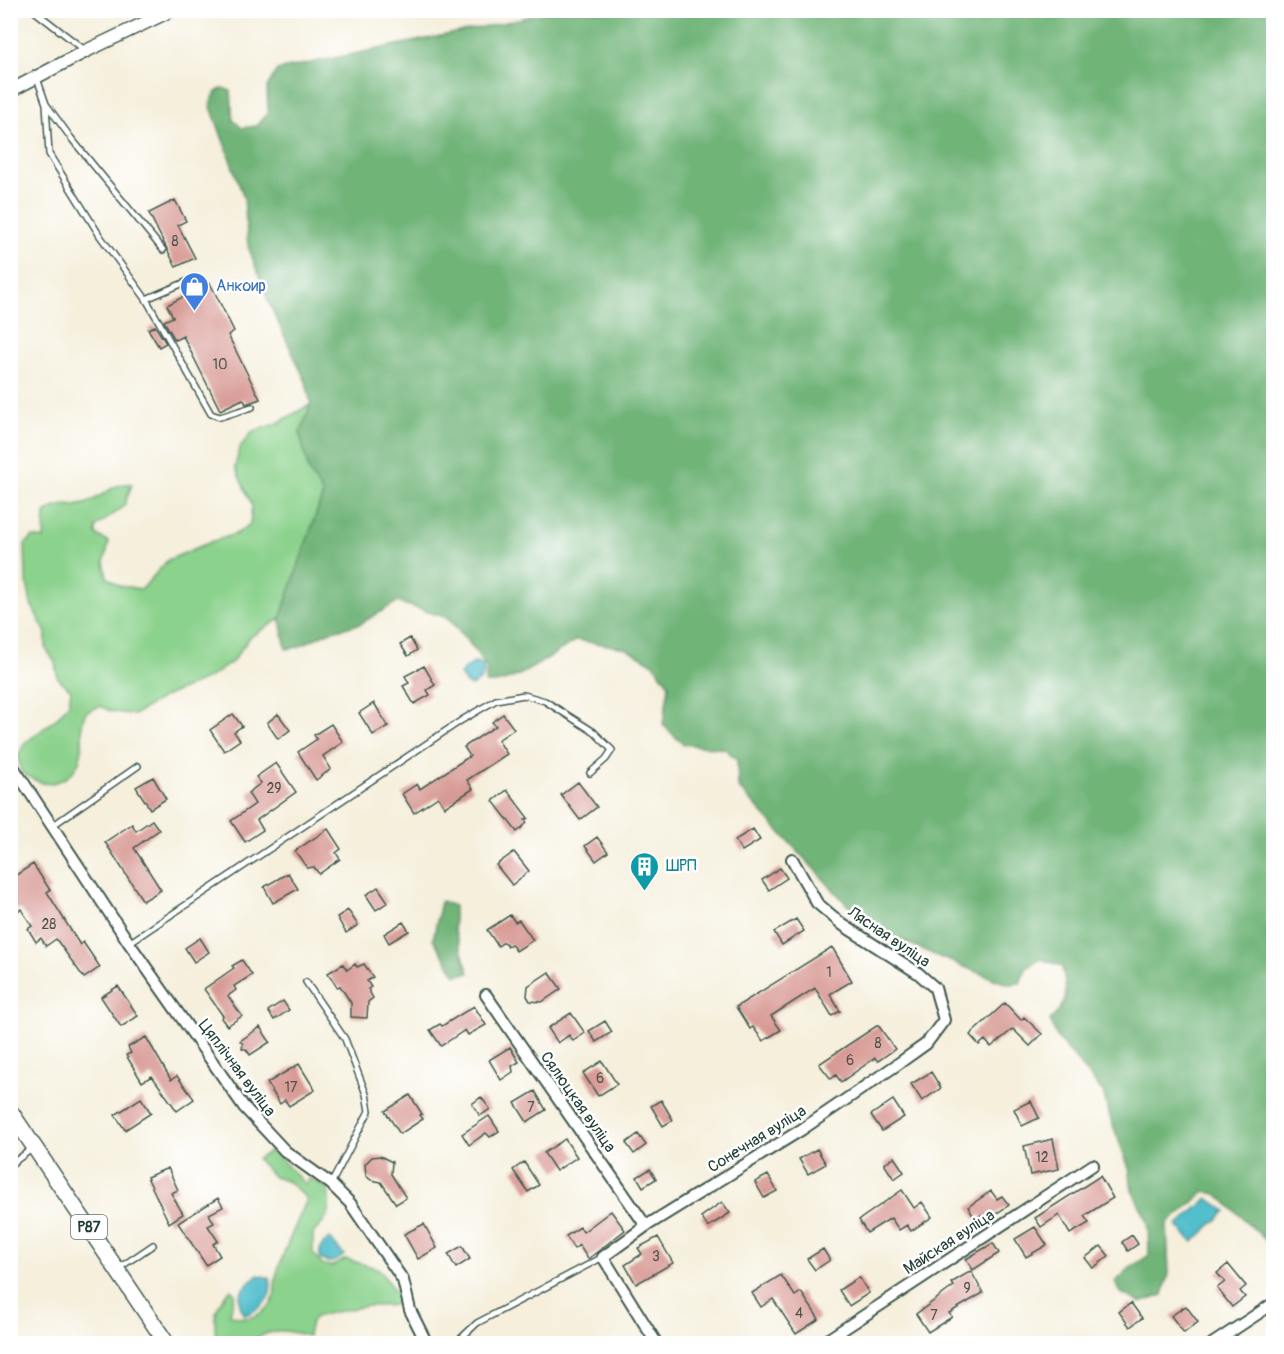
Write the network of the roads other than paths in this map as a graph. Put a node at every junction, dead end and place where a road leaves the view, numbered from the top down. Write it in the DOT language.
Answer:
graph roads {
  1 [pos="33,10"];
  2 [pos="172,10"];
  3 [pos="86,51"];
  4 [pos="37,78"];
  5 [pos="10,91"];
  6 [pos="46,104"];
  7 [pos="163,250"];
  8 [pos="186,282"];
  9 [pos="146,299"];
  10 [pos="252,407"];
  11 [pos="10,762"];
  12 [pos="138,765"];
  13 [pos="590,773"];
  14 [pos="52,826"];
  15 [pos="792,860"];
  16 [pos="129,943"];
  17 [pos="306,982"];
  18 [pos="486,994"];
  19 [pos="926,1044"];
  20 [pos="10,1111"];
  21 [pos="35,1147"];
  22 [pos="10,1165"];
  23 [pos="1093,1165"];
  24 [pos="331,1184"];
  25 [pos="646,1226"];
  26 [pos="153,1245"];
  27 [pos="603,1257"];
  28 [pos="118,1269"];
  29 [pos="1274,1303"];
  30 [pos="161,1341"];
  31 [pos="427,1344"];
  32 [pos="455,1344"];
  33 [pos="657,1344"];
  34 [pos="821,1344"];
  35 [pos="1212,1344"];
  1 -- 3 [label="lane"];
  2 -- 3 [label="street"];
  3 -- 4 [label="street"];
  4 -- 5 [label="street"];
  4 -- 6 [label="lane"];
  6 -- 7 [label="lane"];
  6 -- 9 [label="lane"];
  8 -- 9 [label="lane"];
  9 -- 10 [label="lane"];
  11 -- 14 [label="street, Цяплічная вуліца"];
  12 -- 14 [label="lane"];
  13 -- 16 [label="lane"];
  14 -- 16 [label="street, Цяплічная вуліца"];
  15 -- 19 [label="street, Лясная вуліца"];
  16 -- 24 [label="street, Цяплічная вуліца"];
  17 -- 24 [label="lane"];
  18 -- 25 [label="street, Сялюцкая вуліца"];
  19 -- 25 [label="street, Сонечная вуліца"];
  20 -- 21 [label="main road, Р87"];
  21 -- 22 [label="lane"];
  21 -- 28 [label="main road, Р87"];
  23 -- 34 [label="street, Майская вуліца"];
  24 -- 31 [label="street, Цяплічная вуліца"];
  25 -- 27 [label="street, Сонечная вуліца"];
  26 -- 28 [label="lane"];
  27 -- 32 [label="lane"];
  27 -- 33 [label="street"];
  28 -- 30 [label="main road, Р87"];
  29 -- 35 [label="street"];
}
